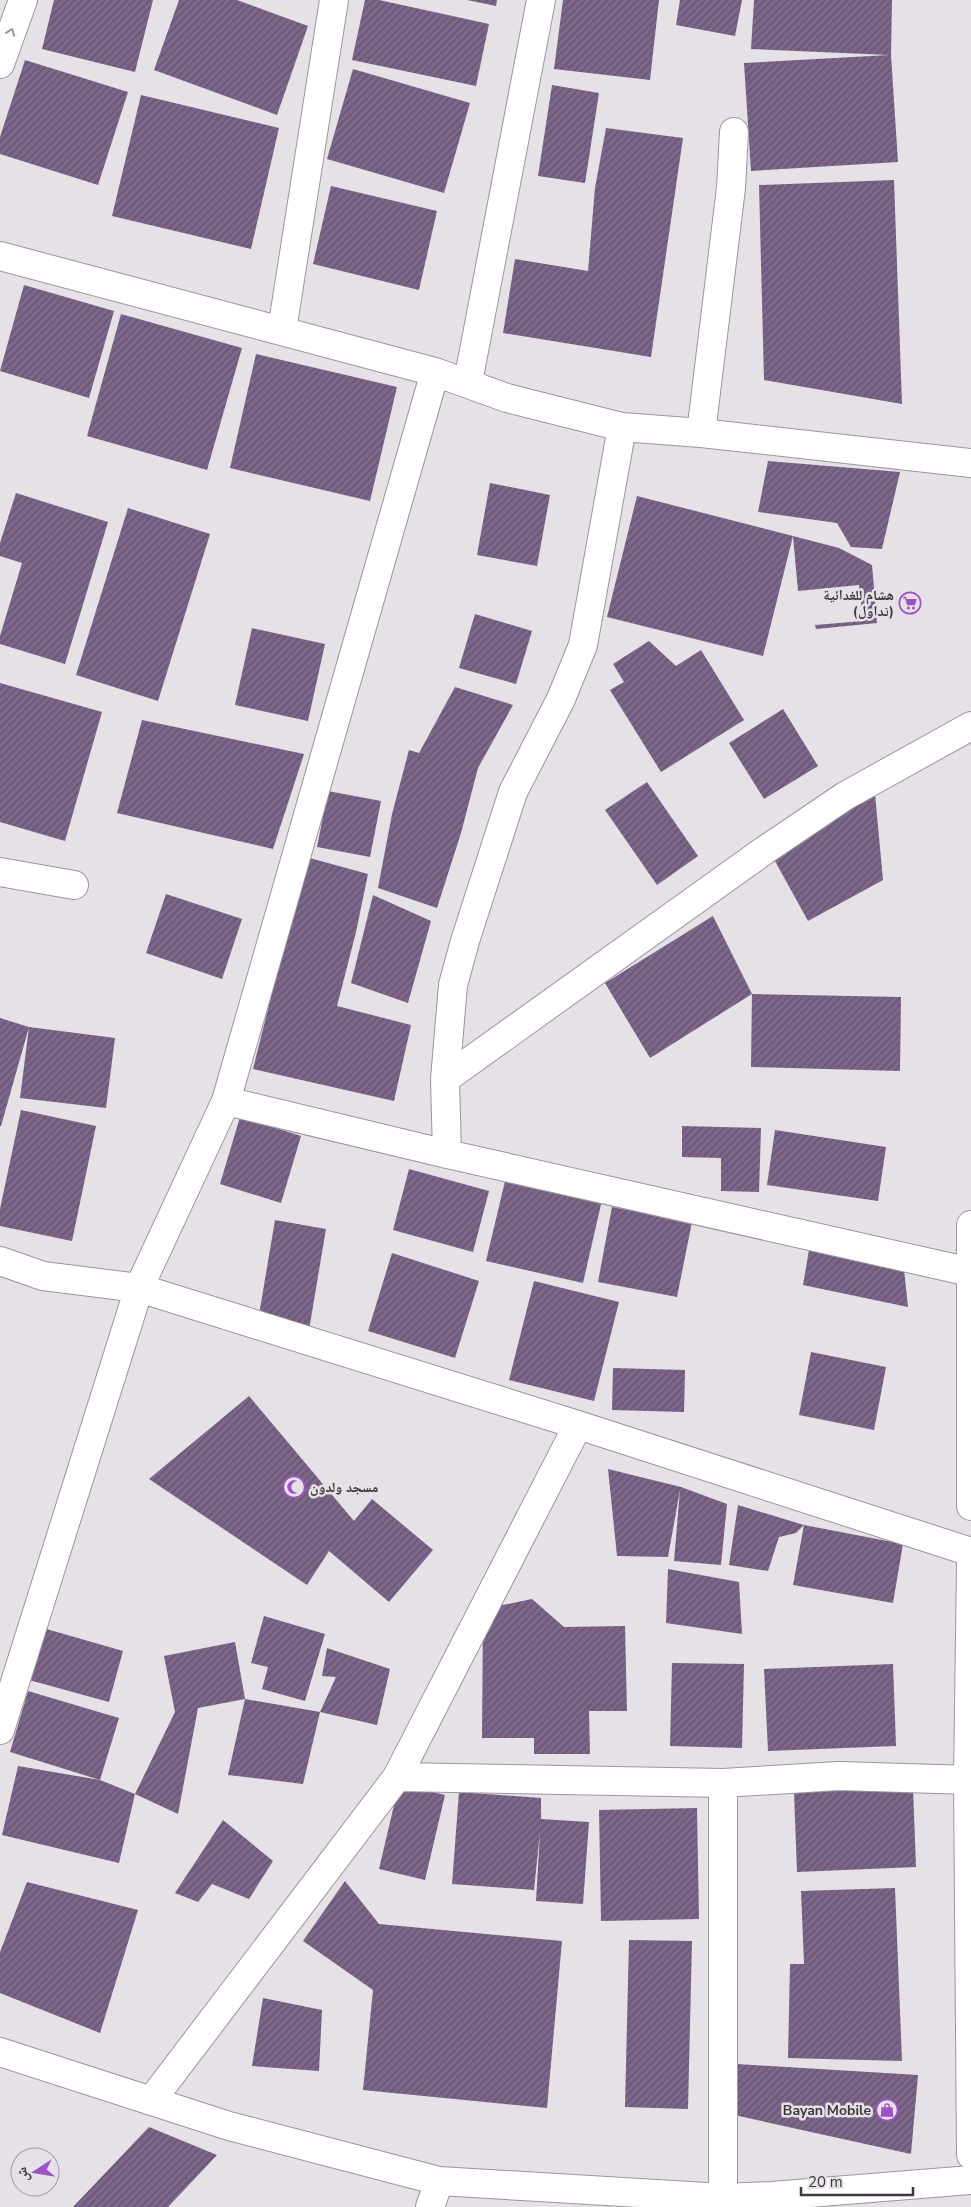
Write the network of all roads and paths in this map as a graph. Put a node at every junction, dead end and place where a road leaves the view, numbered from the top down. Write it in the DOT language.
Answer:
graph roads {
  1 [pos="23,0"];
  2 [pos="334,0"];
  3 [pos="541,0"];
  4 [pos="0,64"];
  5 [pos="734,132"];
  6 [pos="0,256"];
  7 [pos="282,330"];
  8 [pos="435,372"];
  9 [pos="468,382"];
  10 [pos="622,427"];
  11 [pos="701,433"];
  12 [pos="971,463"];
  13 [pos="971,726"];
  14 [pos="0,872"];
  15 [pos="74,885"];
  16 [pos="445,1079"];
  17 [pos="226,1101"];
  18 [pos="448,1154"];
  19 [pos="971,1225"];
  20 [pos="0,1262"];
  21 [pos="970,1272"];
  22 [pos="140,1288"];
  23 [pos="578,1425"];
  24 [pos="971,1506"];
  25 [pos="971,1552"];
  26 [pos="971,1564"];
  27 [pos="0,1730"];
  28 [pos="397,1777"];
  29 [pos="969,1780"];
  30 [pos="723,1783"];
  31 [pos="0,2052"];
  32 [pos="151,2101"];
  33 [pos="971,2155"];
  34 [pos="971,2180"];
  35 [pos="438,2181"];
  36 [pos="722,2198"];
  37 [pos="430,2207"];
  4 -- 1 [label="main road, one-way"];
  2 -- 7 [label="main road"];
  3 -- 9 [label="main road"];
  5 -- 11 [label="main road"];
  6 -- 7 [label="main road"];
  7 -- 8 [label="main road"];
  8 -- 9 [label="main road"];
  8 -- 17 [label="main road"];
  9 -- 10 [label="main road"];
  10 -- 11 [label="main road"];
  10 -- 16 [label="main road"];
  11 -- 12 [label="main road"];
  13 -- 16 [label="main road"];
  14 -- 15 [label="main road"];
  16 -- 18 [label="main road"];
  17 -- 18 [label="main road"];
  17 -- 22 [label="main road"];
  18 -- 21 [label="main road"];
  19 -- 21 [label="main road"];
  20 -- 22 [label="main road"];
  21 -- 24 [label="main road"];
  22 -- 23 [label="main road"];
  22 -- 27 [label="main road"];
  23 -- 25 [label="main road"];
  23 -- 28 [label="main road"];
  26 -- 29 [label="main road"];
  28 -- 30 [label="main road"];
  28 -- 32 [label="main road"];
  29 -- 30 [label="main road"];
  29 -- 33 [label="main road"];
  30 -- 36 [label="main road"];
  31 -- 32 [label="main road"];
  32 -- 35 [label="main road"];
  34 -- 36 [label="main road"];
  35 -- 36 [label="main road"];
  35 -- 37 [label="main road"];
}
